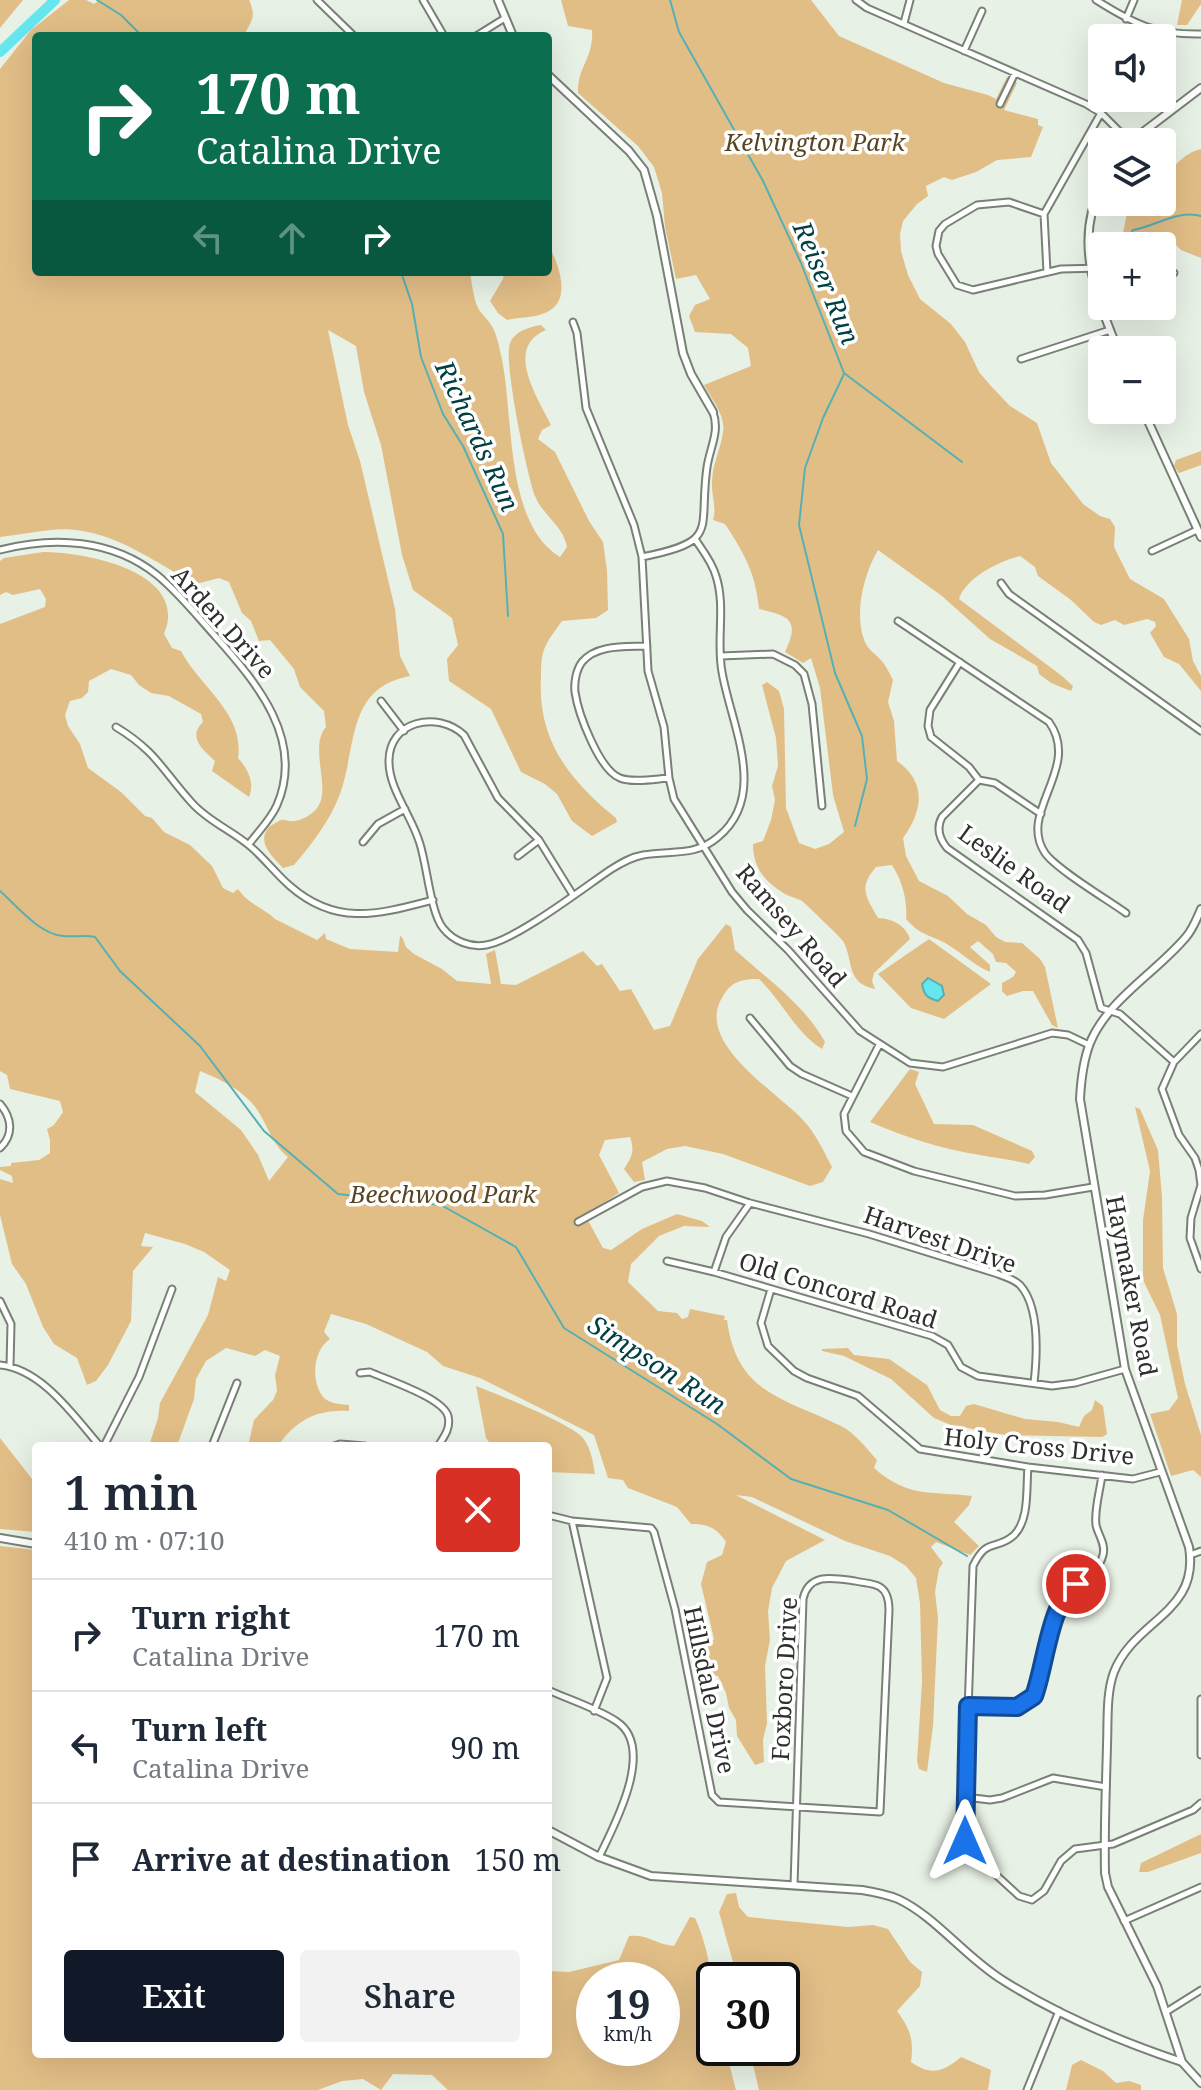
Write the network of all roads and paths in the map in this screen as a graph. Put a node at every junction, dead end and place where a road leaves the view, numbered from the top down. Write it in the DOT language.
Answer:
graph roads {
  1 [pos="317,0"];
  2 [pos="423,0"];
  3 [pos="498,0"];
  4 [pos="856,0"];
  5 [pos="910,0"];
  6 [pos="1096,0"];
  7 [pos="1134,0"];
  8 [pos="982,11"];
  9 [pos="505,18"];
  10 [pos="1126,19"];
  11 [pos="904,23"];
  12 [pos="350,32"];
  13 [pos="442,32"];
  14 [pos="482,32"];
  15 [pos="511,32"];
  16 [pos="1201,34"];
  17 [pos="964,51"];
  18 [pos="1015,73"];
  19 [pos="552,79"];
  20 [pos="1201,88"];
  21 [pos="1000,104"];
  22 [pos="1101,113"];
  23 [pos="1116,128"];
  24 [pos="1148,128"];
  25 [pos="1044,214"];
  26 [pos="1091,216"];
  27 [pos="1088,250"];
  28 [pos="1088,267"];
  29 [pos="1047,272"];
  30 [pos="1106,320"];
  31 [pos="573,322"];
  32 [pos="1110,330"];
  33 [pos="1112,336"];
  34 [pos="1021,359"];
  35 [pos="713,412"];
  36 [pos="1149,424"];
  37 [pos="1197,530"];
  38 [pos="1201,537"];
  39 [pos="695,539"];
  40 [pos="0,550"];
  41 [pos="1152,551"];
  42 [pos="642,557"];
  43 [pos="1001,583"];
  44 [pos="898,621"];
  45 [pos="647,646"];
  46 [pos="721,656"];
  47 [pos="960,662"];
  48 [pos="381,701"];
  49 [pos="116,727"];
  50 [pos="404,731"];
  51 [pos="1201,731"];
  52 [pos="669,778"];
  53 [pos="979,780"];
  54 [pos="822,806"];
  55 [pos="405,809"];
  56 [pos="1041,814"];
  57 [pos="539,840"];
  58 [pos="363,842"];
  59 [pos="249,844"];
  60 [pos="704,847"];
  61 [pos="518,856"];
  62 [pos="573,895"];
  63 [pos="433,900"];
  64 [pos="1201,909"];
  65 [pos="1126,913"];
  66 [pos="1111,1011"];
  67 [pos="750,1018"];
  68 [pos="1198,1037"];
  69 [pos="879,1045"];
  70 [pos="1089,1045"];
  71 [pos="1201,1045"];
  72 [pos="1174,1062"];
  73 [pos="852,1096"];
  74 [pos="0,1104"];
  75 [pos="0,1148"];
  76 [pos="1093,1187"];
  77 [pos="750,1203"];
  78 [pos="578,1222"];
  79 [pos="667,1261"];
  80 [pos="1201,1269"];
  81 [pos="714,1272"];
  82 [pos="172,1289"];
  83 [pos="771,1289"];
  84 [pos="0,1301"];
  85 [pos="0,1365"];
  86 [pos="10,1366"];
  87 [pos="1125,1369"];
  88 [pos="360,1373"];
  89 [pos="237,1383"];
  90 [pos="1034,1383"];
  91 [pos="98,1442"];
  92 [pos="104,1442"];
  93 [pos="214,1442"];
  94 [pos="441,1442"];
  95 [pos="1028,1467"];
  96 [pos="1160,1472"];
  97 [pos="1102,1475"];
  98 [pos="552,1516"];
  99 [pos="572,1521"];
  100 [pos="0,1538"];
  101 [pos="32,1543"];
  102 [pos="1201,1551"];
  103 [pos="1190,1555"];
  104 [pos="552,1692"];
  105 [pos="1201,1699"];
  106 [pos="968,1706"];
  107 [pos="594,1711"];
  108 [pos="1201,1755"];
  109 [pos="1106,1787"];
  110 [pos="965,1797"];
  111 [pos="1201,1803"];
  112 [pos="797,1807"];
  113 [pos="880,1812"];
  114 [pos="552,1835"];
  115 [pos="1104,1845"];
  116 [pos="599,1857"];
  117 [pos="794,1885"];
  118 [pos="1201,1887"];
  119 [pos="1124,1921"];
  120 [pos="1201,1990"];
  121 [pos="1059,2010"];
  122 [pos="1166,2012"];
  123 [pos="1182,2062"];
  124 [pos="1201,2083"];
  125 [pos="1027,2090"];
  1 -- 12 [label="street"];
  2 -- 13 [label="street"];
  3 -- 9 [label="main road"];
  4 -- 11 [label="street"];
  5 -- 11 [label="street"];
  6 -- 10 [label="street"];
  7 -- 10 [label="street"];
  8 -- 17 [label="street"];
  9 -- 14 [label="street"];
  9 -- 15 [label="main road"];
  10 -- 16 [label="street"];
  11 -- 17 [label="street"];
  17 -- 18 [label="street"];
  18 -- 21 [label="street"];
  18 -- 22 [label="street"];
  19 -- 35 [label="main road"];
  20 -- 24 [label="main road"];
  22 -- 23 [label="street"];
  22 -- 25 [label="street"];
  25 -- 29 [label="street"];
  25 -- 29 [label="street"];
  26 -- 27 [label="main road"];
  28 -- 29 [label="street"];
  30 -- 32 [label="main road"];
  31 -- 42 [label="street, Ramsey Road"];
  32 -- 33 [label="main road"];
  32 -- 34 [label="street"];
  35 -- 39 [label="street"];
  36 -- 37 [label="main road"];
  37 -- 38 [label="main road"];
  37 -- 41 [label="street"];
  39 -- 42 [label="street"];
  39 -- 46 [label="street"];
  40 -- 59 [label="street, Arden Drive"];
  42 -- 45 [label="street, Ramsey Road"];
  43 -- 51 [label="street"];
  44 -- 47 [label="street"];
  45 -- 52 [label="street, Ramsey Road"];
  45 -- 52 [label="street"];
  46 -- 54 [label="street"];
  46 -- 60 [label="street"];
  47 -- 53 [label="street"];
  47 -- 56 [label="street"];
  48 -- 50 [label="street"];
  49 -- 59 [label="street"];
  50 -- 55 [label="street"];
  50 -- 57 [label="street"];
  52 -- 60 [label="street, Ramsey Road"];
  53 -- 56 [label="street"];
  53 -- 66 [label="street, Leslie Road"];
  55 -- 58 [label="street"];
  55 -- 63 [label="street"];
  56 -- 65 [label="street"];
  57 -- 61 [label="street"];
  57 -- 62 [label="street"];
  59 -- 63 [label="street"];
  60 -- 62 [label="street"];
  60 -- 69 [label="street, Ramsey Road"];
  62 -- 63 [label="street"];
  64 -- 66 [label="main road, Haymaker Road"];
  66 -- 70 [label="main road, Haymaker Road"];
  66 -- 72 [label="street"];
  67 -- 73 [label="street"];
  68 -- 71 [label="street"];
  68 -- 72 [label="street"];
  69 -- 70 [label="street, Ramsey Road"];
  69 -- 73 [label="street"];
  70 -- 76 [label="main road, Haymaker Road"];
  72 -- 80 [label="street"];
  73 -- 76 [label="street"];
  74 -- 75 [label="street"];
  76 -- 87 [label="main road, Haymaker Road"];
  77 -- 78 [label="street, Harvest Drive"];
  77 -- 81 [label="street"];
  77 -- 90 [label="street, Harvest Drive"];
  79 -- 81 [label="street, Old Concord Road"];
  81 -- 83 [label="street, Old Concord Road"];
  82 -- 92 [label="street"];
  83 -- 90 [label="street, Old Concord Road"];
  83 -- 95 [label="street, Holy Cross Drive"];
  84 -- 86 [label="street"];
  85 -- 86 [label="street"];
  86 -- 91 [label="street"];
  87 -- 90 [label="street, Old Concord Road"];
  87 -- 96 [label="main road, Haymaker Road"];
  88 -- 94 [label="street"];
  89 -- 93 [label="street"];
  95 -- 97 [label="street, Holy Cross Drive"];
  95 -- 106 [label="street"];
  96 -- 97 [label="street, Holy Cross Drive"];
  96 -- 103 [label="main road, Haymaker Road"];
  97 -- 106 [label="street"];
  98 -- 99 [label="street, Hillsdale Drive"];
  99 -- 107 [label="street"];
  99 -- 112 [label="street, Hillsdale Drive"];
  100 -- 101 [label="main road"];
  102 -- 103 [label="street"];
  103 -- 109 [label="main road"];
  104 -- 107 [label="street"];
  105 -- 108 [label="street"];
  106 -- 110 [label="street"];
  107 -- 116 [label="street"];
  109 -- 110 [label="street"];
  109 -- 115 [label="main road"];
  110 -- 115 [label="street"];
  111 -- 115 [label="street"];
  112 -- 113 [label="street, Hillsdale Drive"];
  112 -- 113 [label="street, Foxboro Drive"];
  112 -- 117 [label="street, Foxboro Drive"];
  114 -- 116 [label="main road"];
  115 -- 119 [label="main road"];
  116 -- 117 [label="main road"];
  117 -- 121 [label="main road"];
  118 -- 119 [label="street"];
  119 -- 122 [label="main road"];
  120 -- 122 [label="street"];
  121 -- 123 [label="main road"];
  121 -- 125 [label="street"];
  122 -- 123 [label="main road"];
  123 -- 124 [label="main road"];
}
